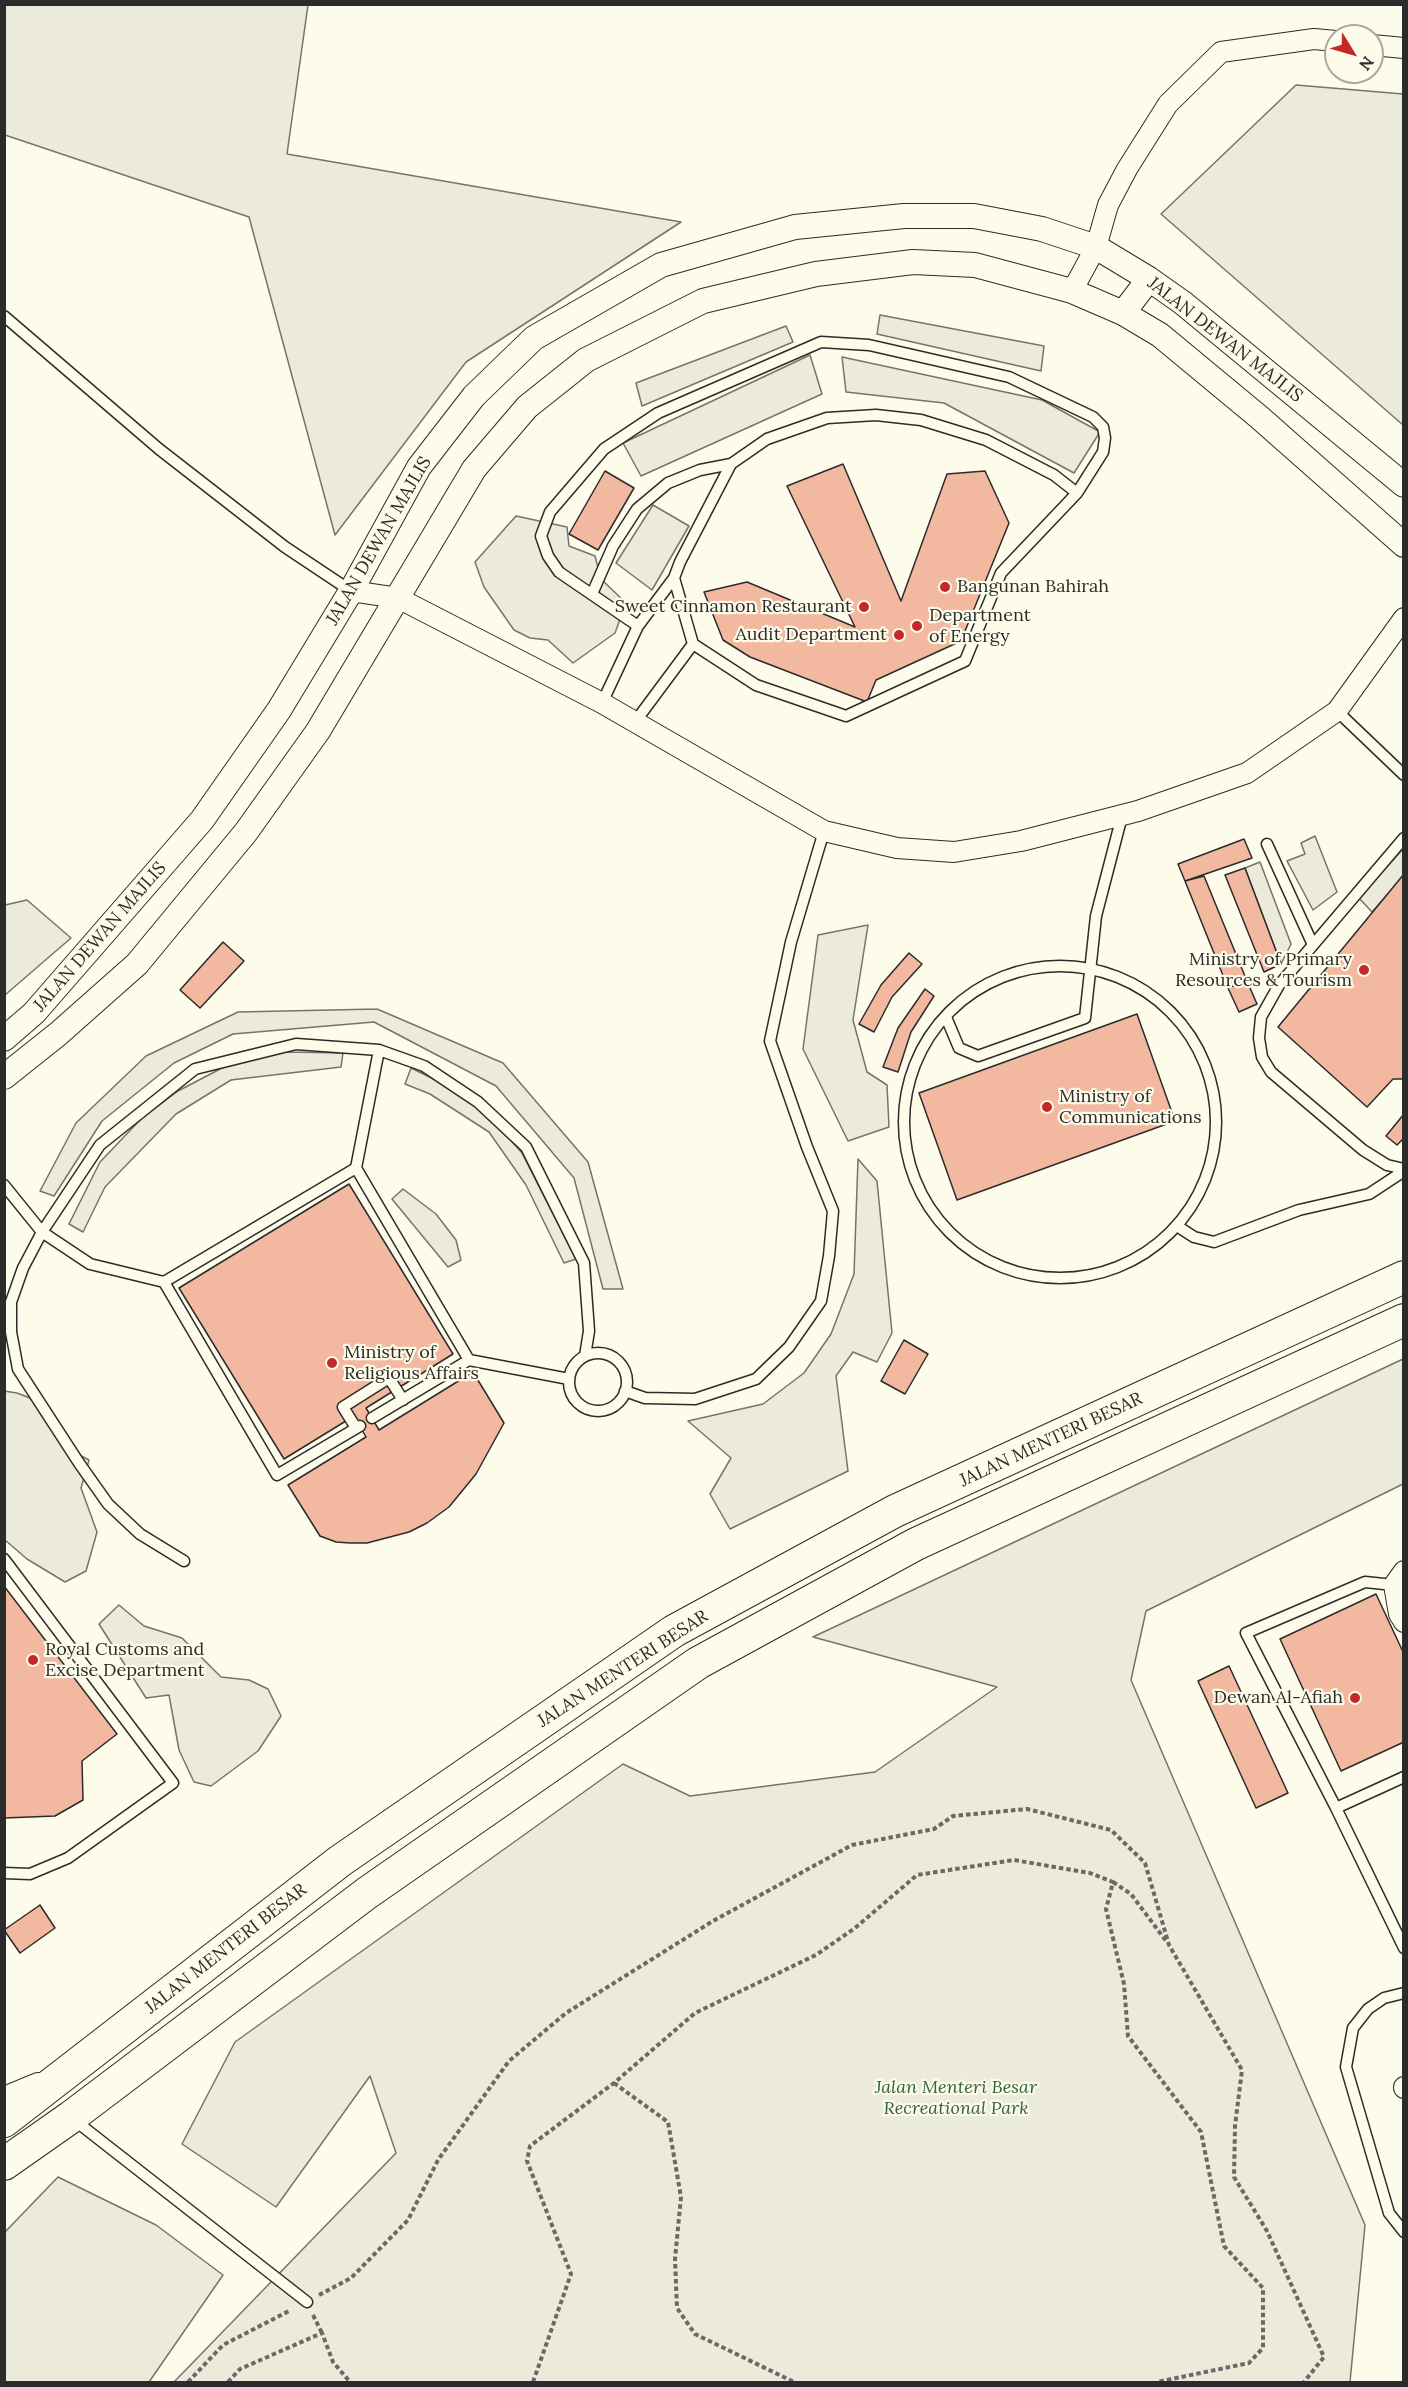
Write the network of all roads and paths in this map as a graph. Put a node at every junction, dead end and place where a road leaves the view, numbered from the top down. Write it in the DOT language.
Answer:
graph roads {
  1 [pos="1324,40"];
  2 [pos="1384,46"];
  3 [pos="1404,48"];
  4 [pos="1096,247"];
  5 [pos="1149,279"];
  6 [pos="1072,291"];
  7 [pos="1123,313"];
  8 [pos="4,316"];
  9 [pos="731,464"];
  10 [pos="1404,485"];
  11 [pos="1077,493"];
  12 [pos="1404,545"];
  13 [pos="674,578"];
  14 [pos="351,591"];
  15 [pos="592,594"];
  16 [pos="398,598"];
  17 [pos="1404,618"];
  18 [pos="638,626"];
  19 [pos="693,644"];
  20 [pos="602,703"];
  21 [pos="1336,711"];
  22 [pos="635,722"];
  23 [pos="1404,775"];
  24 [pos="1122,816"];
  25 [pos="824,831"];
  26 [pos="1404,838"];
  27 [pos="1266,844"];
  28 [pos="1313,945"];
  29 [pos="1090,967"];
  30 [pos="946,1017"];
  31 [pos="4,1039"];
  32 [pos="379,1050"];
  33 [pos="4,1077"];
  34 [pos="356,1168"];
  35 [pos="1404,1170"];
  36 [pos="4,1185"];
  37 [pos="1177,1226"];
  38 [pos="42,1232"];
  39 [pos="1404,1277"];
  40 [pos="164,1282"];
  41 [pos="1404,1320"];
  42 [pos="585,1356"];
  43 [pos="470,1360"];
  44 [pos="569,1378"];
  45 [pos="625,1391"];
  46 [pos="403,1400"];
  47 [pos="372,1418"];
  48 [pos="4,1559"];
  49 [pos="184,1561"];
  50 [pos="1399,1578"];
  51 [pos="1404,1622"];
  52 [pos="1404,1776"];
  53 [pos="1336,1808"];
  54 [pos="4,1873"];
  55 [pos="1113,1882"];
  56 [pos="1169,1945"];
  57 [pos="1404,1948"];
  58 [pos="1404,1993"];
  59 [pos="73,2068"];
  60 [pos="614,2083"];
  61 [pos="4,2097"];
  62 [pos="71,2117"];
  63 [pos="4,2121"];
  64 [pos="5,2164"];
  65 [pos="1404,2232"];
  66 [pos="307,2302"];
  67 [pos="188,2382"];
  68 [pos="228,2382"];
  69 [pos="350,2382"];
  70 [pos="533,2382"];
  71 [pos="794,2382"];
  72 [pos="1157,2382"];
  73 [pos="1304,2382"];
  1 -- 4 [label="street"];
  2 -- 3 [label="street"];
  4 -- 5 [label="street, JALAN DEWAN MAJLIS"];
  4 -- 6 [label="street"];
  4 -- 14 [label="street, JALAN DEWAN MAJLIS"];
  5 -- 7 [label="street"];
  5 -- 10 [label="street, JALAN DEWAN MAJLIS"];
  6 -- 7 [label="street, JALAN DEWAN MAJLIS"];
  6 -- 16 [label="street, JALAN DEWAN MAJLIS"];
  7 -- 12 [label="street, JALAN DEWAN MAJLIS"];
  8 -- 14 [label="lane"];
  9 -- 11 [label="lane"];
  9 -- 13 [label="lane"];
  9 -- 15 [label="lane"];
  11 -- 15 [label="lane"];
  11 -- 19 [label="lane"];
  13 -- 18 [label="lane"];
  13 -- 19 [label="lane"];
  14 -- 16 [label="street"];
  14 -- 31 [label="street, JALAN DEWAN MAJLIS"];
  15 -- 18 [label="lane"];
  16 -- 20 [label="street"];
  16 -- 33 [label="street, JALAN DEWAN MAJLIS"];
  17 -- 21 [label="street"];
  18 -- 20 [label="lane"];
  19 -- 22 [label="lane"];
  20 -- 22 [label="street"];
  21 -- 23 [label="lane"];
  21 -- 24 [label="street"];
  22 -- 25 [label="street"];
  24 -- 25 [label="street"];
  24 -- 29 [label="lane"];
  25 -- 45 [label="lane"];
  26 -- 28 [label="lane"];
  27 -- 28 [label="lane"];
  28 -- 35 [label="lane"];
  29 -- 30 [label="lane"];
  29 -- 30 [label="lane"];
  29 -- 37 [label="lane"];
  30 -- 37 [label="lane"];
  32 -- 34 [label="lane"];
  32 -- 38 [label="lane"];
  32 -- 42 [label="lane"];
  34 -- 40 [label="lane"];
  34 -- 43 [label="lane"];
  35 -- 37 [label="lane"];
  36 -- 38 [label="lane"];
  38 -- 40 [label="lane"];
  38 -- 49 [label="lane"];
  39 -- 59 [label="main road, JALAN MENTERI BESAR"];
  40 -- 46 [label="lane"];
  41 -- 62 [label="main road, JALAN MENTERI BESAR"];
  42 -- 44 [label="lane"];
  42 -- 45 [label="lane"];
  43 -- 44 [label="lane"];
  43 -- 46 [label="lane"];
  44 -- 45 [label="lane"];
  46 -- 47 [label="lane"];
  48 -- 54 [label="lane"];
  50 -- 51 [label="street"];
  50 -- 53 [label="lane"];
  52 -- 53 [label="lane"];
  53 -- 57 [label="lane"];
  55 -- 56 [label="path"];
  55 -- 60 [label="path"];
  55 -- 72 [label="path"];
  56 -- 66 [label="path"];
  56 -- 73 [label="path"];
  58 -- 65 [label="lane"];
  59 -- 61 [label="street"];
  59 -- 63 [label="main road, JALAN MENTERI BESAR"];
  60 -- 70 [label="path"];
  60 -- 71 [label="path"];
  62 -- 64 [label="main road, JALAN MENTERI BESAR"];
  62 -- 66 [label="lane"];
  66 -- 67 [label="path"];
  68 -- 69 [label="path"];
}
